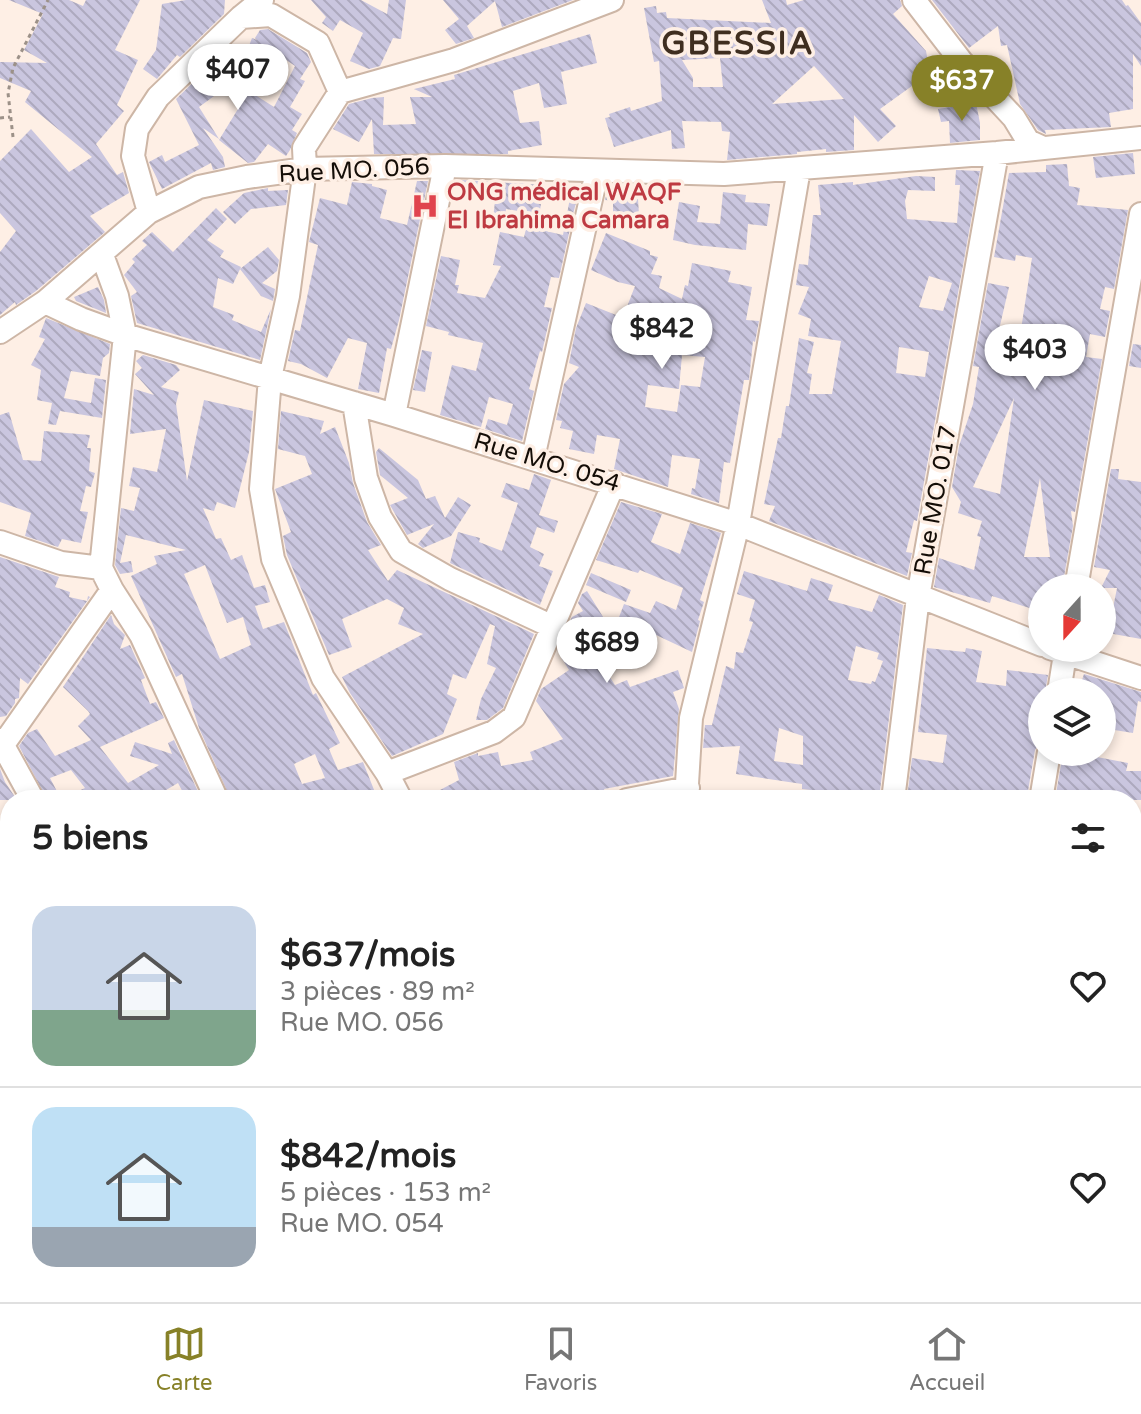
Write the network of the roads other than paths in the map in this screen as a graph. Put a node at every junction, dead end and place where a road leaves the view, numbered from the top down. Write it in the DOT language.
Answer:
graph roads {
  1 [pos="262,0"];
  2 [pos="612,0"];
  3 [pos="914,0"];
  4 [pos="241,17"];
  5 [pos="340,92"];
  6 [pos="1141,138"];
  7 [pos="1041,147"];
  8 [pos="997,153"];
  9 [pos="445,166"];
  10 [pos="305,169"];
  11 [pos="799,169"];
  12 [pos="597,172"];
  13 [pos="149,212"];
  14 [pos="1141,214"];
  15 [pos="102,255"];
  16 [pos="1136,272"];
  17 [pos="45,302"];
  18 [pos="0,332"];
  19 [pos="125,335"];
  20 [pos="270,378"];
  21 [pos="354,403"];
  22 [pos="394,415"];
  23 [pos="533,458"];
  24 [pos="614,483"];
  25 [pos="738,524"];
  26 [pos="0,542"];
  27 [pos="101,568"];
  28 [pos="1079,574"];
  29 [pos="112,590"];
  30 [pos="918,597"];
  31 [pos="553,627"];
  32 [pos="1028,640"];
  33 [pos="1095,662"];
  34 [pos="1141,678"];
  35 [pos="1,745"];
  36 [pos="1047,766"];
  37 [pos="387,773"];
  38 [pos="27,790"];
  39 [pos="212,790"];
  40 [pos="396,790"];
  41 [pos="687,790"];
  42 [pos="894,790"];
  43 [pos="1043,790"];
  1 -- 4 [label="street"];
  2 -- 5 [label="street"];
  3 -- 7 [label="street"];
  4 -- 5 [label="street"];
  4 -- 13 [label="street"];
  5 -- 10 [label="street"];
  6 -- 7 [label="street, Rue MO. 056"];
  7 -- 8 [label="street, Rue MO. 056"];
  8 -- 11 [label="street, Rue MO. 056"];
  8 -- 30 [label="street, Rue MO. 017"];
  9 -- 10 [label="street, Rue MO. 056"];
  9 -- 12 [label="street, Rue MO. 056"];
  9 -- 22 [label="street"];
  10 -- 13 [label="street, Rue MO. 056"];
  10 -- 20 [label="street"];
  11 -- 12 [label="street, Rue MO. 056"];
  11 -- 25 [label="street"];
  12 -- 23 [label="street"];
  13 -- 15 [label="street, Rue MO. 056"];
  14 -- 16 [label="street"];
  15 -- 17 [label="street, Rue MO. 056"];
  15 -- 19 [label="street"];
  16 -- 28 [label="street"];
  17 -- 18 [label="street, Rue MO. 056"];
  17 -- 19 [label="street, Rue MO. 054"];
  19 -- 20 [label="street, Rue MO. 054"];
  19 -- 27 [label="street"];
  20 -- 21 [label="street, Rue MO. 054"];
  20 -- 37 [label="street"];
  21 -- 22 [label="street, Rue MO. 054"];
  21 -- 31 [label="street"];
  22 -- 23 [label="street, Rue MO. 054"];
  23 -- 24 [label="street, Rue MO. 054"];
  24 -- 25 [label="street, Rue MO. 054"];
  24 -- 31 [label="street"];
  25 -- 30 [label="street, Rue MO. 054"];
  25 -- 41 [label="street"];
  26 -- 27 [label="street"];
  27 -- 29 [label="street"];
  29 -- 35 [label="street"];
  29 -- 39 [label="street"];
  30 -- 32 [label="street, Rue MO. 054"];
  30 -- 42 [label="street, Rue MO. 017"];
  31 -- 37 [label="street"];
  33 -- 34 [label="street"];
  35 -- 38 [label="street"];
  36 -- 43 [label="street"];
  37 -- 40 [label="street"];
}
